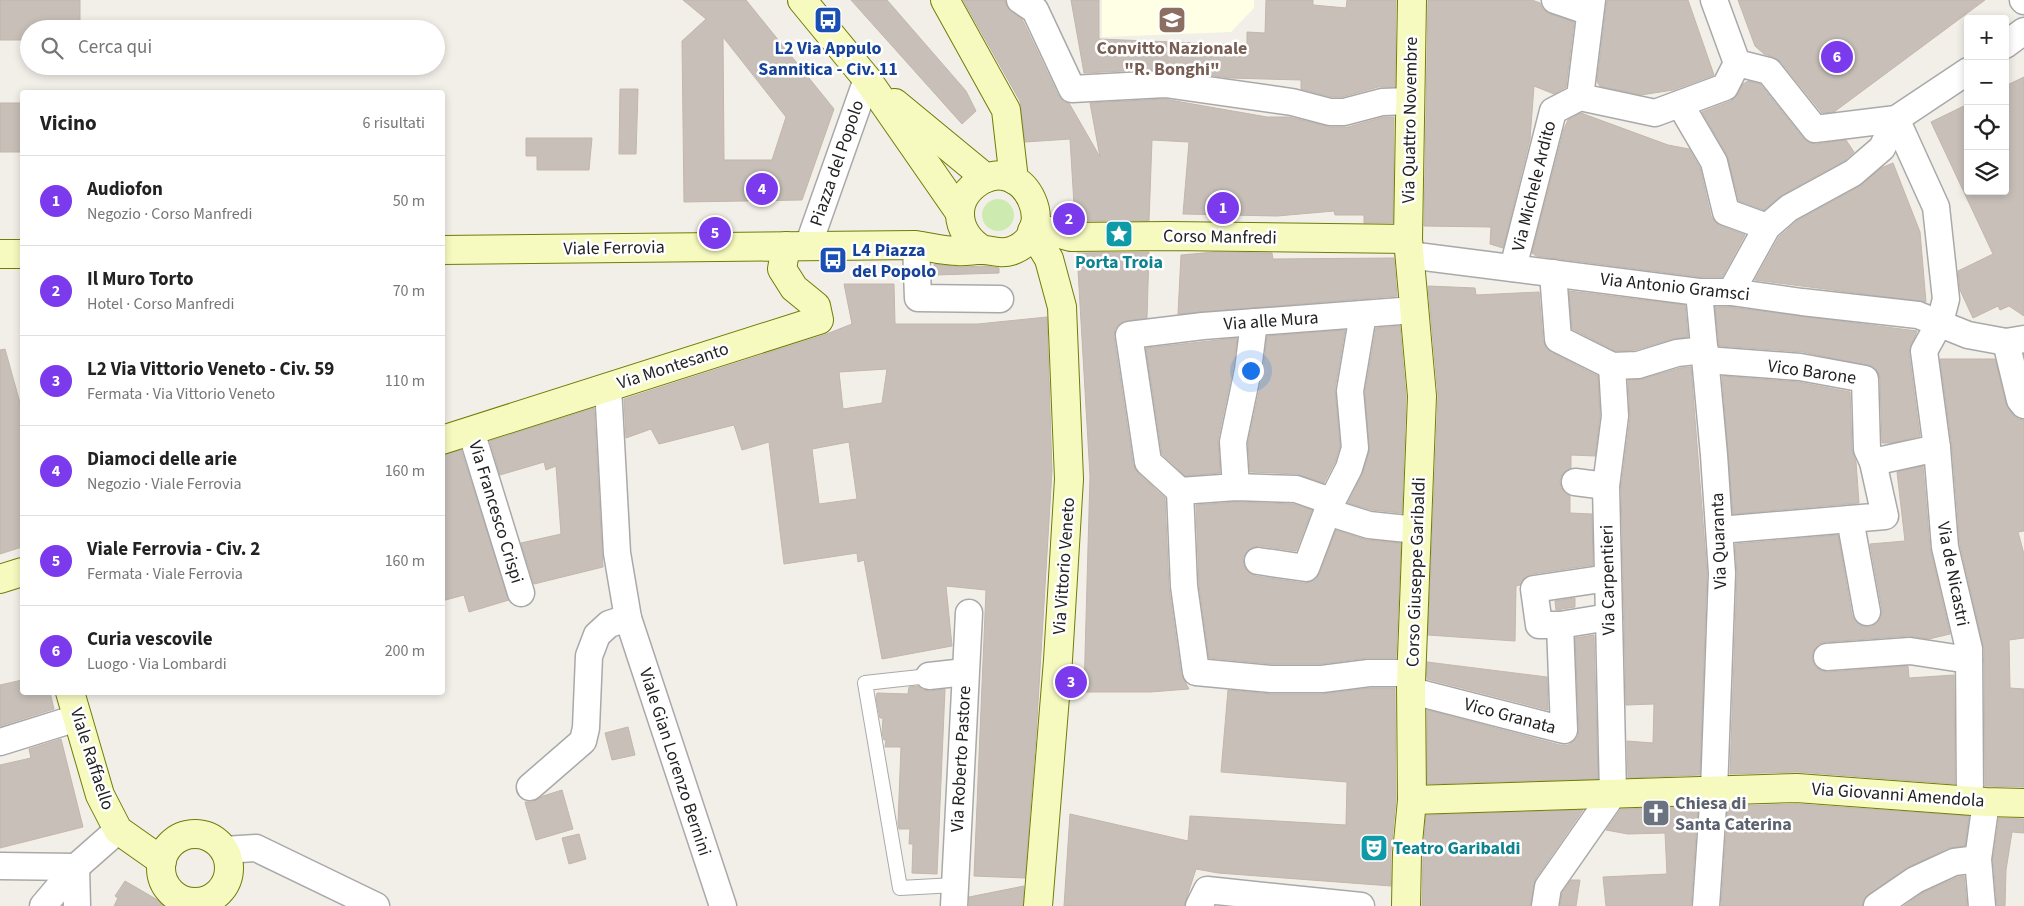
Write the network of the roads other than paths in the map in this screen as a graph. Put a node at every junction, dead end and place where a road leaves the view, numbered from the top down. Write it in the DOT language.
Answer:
graph roads {
  1 [pos="802,0"];
  2 [pos="945,0"];
  3 [pos="1020,0"];
  4 [pos="1412,0"];
  5 [pos="1555,0"];
  6 [pos="1714,0"];
  7 [pos="1591,6"];
  8 [pos="1737,63"];
  9 [pos="1964,74"];
  10 [pos="867,80"];
  11 [pos="1580,97"];
  12 [pos="1410,101"];
  13 [pos="1680,104"];
  14 [pos="1896,119"];
  15 [pos="986,178"];
  16 [pos="1014,180"];
  17 [pos="960,213"];
  18 [pos="1767,227"];
  19 [pos="1033,229"];
  20 [pos="916,245"];
  21 [pos="797,246"];
  22 [pos="1408,247"];
  23 [pos="445,250"];
  24 [pos="983,250"];
  25 [pos="0,254"];
  26 [pos="20,254"];
  27 [pos="1512,268"];
  28 [pos="1552,273"];
  29 [pos="1699,292"];
  30 [pos="1731,292"];
  31 [pos="1000,298"];
  32 [pos="1414,310"];
  33 [pos="1363,314"];
  34 [pos="1254,322"];
  35 [pos="1940,322"];
  36 [pos="2015,341"];
  37 [pos="1706,355"];
  38 [pos="1612,366"];
  39 [pos="608,387"];
  40 [pos="2024,405"];
  41 [pos="471,431"];
  42 [pos="445,439"];
  43 [pos="1937,448"];
  44 [pos="1872,462"];
  45 [pos="1574,482"];
  46 [pos="1606,486"];
  47 [pos="1236,487"];
  48 [pos="1180,491"];
  49 [pos="1329,507"];
  50 [pos="1850,519"];
  51 [pos="1417,530"];
  52 [pos="1720,530"];
  53 [pos="1258,561"];
  54 [pos="20,573"];
  55 [pos="1608,578"];
  56 [pos="0,579"];
  57 [pos="521,594"];
  58 [pos="1867,612"];
  59 [pos="969,613"];
  60 [pos="1608,617"];
  61 [pos="628,618"];
  62 [pos="1560,625"];
  63 [pos="1827,657"];
  64 [pos="1969,660"];
  65 [pos="966,672"];
  66 [pos="929,676"];
  67 [pos="1412,682"];
  68 [pos="74,705"];
  69 [pos="0,742"];
  70 [pos="530,787"];
  71 [pos="1714,790"];
  72 [pos="1613,794"];
  73 [pos="1412,800"];
  74 [pos="1978,801"];
  75 [pos="2024,803"];
  76 [pos="118,830"];
  77 [pos="224,850"];
  78 [pos="1978,859"];
  79 [pos="162,861"];
  80 [pos="0,866"];
  81 [pos="76,867"];
  82 [pos="954,895"];
  83 [pos="1232,899"];
  84 [pos="206,904"];
  85 [pos="43,906"];
  86 [pos="78,906"];
  87 [pos="376,906"];
  88 [pos="722,906"];
  89 [pos="1038,906"];
  90 [pos="1199,906"];
  91 [pos="1361,906"];
  92 [pos="1406,906"];
  93 [pos="1545,906"];
  94 [pos="1706,906"];
  95 [pos="1877,906"];
  96 [pos="1982,906"];
  1 -- 10 [label="street"];
  2 -- 16 [label="street"];
  3 -- 12 [label="street"];
  4 -- 12 [label="street, Via Quattro Novembre"];
  5 -- 7 [label="street"];
  6 -- 8 [label="street"];
  7 -- 11 [label="street"];
  8 -- 13 [label="street"];
  8 -- 14 [label="street"];
  9 -- 14 [label="street"];
  10 -- 15 [label="street"];
  10 -- 17 [label="street"];
  10 -- 21 [label="street, Piazza del Popolo"];
  11 -- 13 [label="street"];
  11 -- 27 [label="street, Via Michele Ardito"];
  12 -- 22 [label="street, Via Quattro Novembre"];
  13 -- 18 [label="street"];
  14 -- 18 [label="street"];
  14 -- 35 [label="street, Via de Nicastri"];
  15 -- 16 [label="street"];
  15 -- 17 [label="street"];
  16 -- 19 [label="street"];
  17 -- 20 [label="street"];
  17 -- 24 [label="street"];
  18 -- 30 [label="street"];
  19 -- 22 [label="street, Corso Manfredi"];
  19 -- 24 [label="street, Piazza del Popolo"];
  19 -- 89 [label="street, Via Vittorio Veneto"];
  20 -- 21 [label="street, Piazza del Popolo"];
  20 -- 24 [label="street, Piazza del Popolo"];
  20 -- 31 [label="street"];
  21 -- 23 [label="street, Viale Ferrovia"];
  21 -- 39 [label="street, Via Montesanto"];
  22 -- 27 [label="street, Via Antonio Gramsci"];
  22 -- 32 [label="street, Corso Giuseppe Garibaldi"];
  25 -- 26 [label="street"];
  27 -- 28 [label="street, Via Antonio Gramsci"];
  28 -- 29 [label="street, Via Antonio Gramsci"];
  28 -- 38 [label="street"];
  29 -- 30 [label="street, Via Antonio Gramsci"];
  29 -- 37 [label="street, Via Quaranta"];
  30 -- 35 [label="street, Via Antonio Gramsci"];
  32 -- 33 [label="street, Via alle Mura"];
  32 -- 51 [label="street, Corso Giuseppe Garibaldi"];
  33 -- 34 [label="street, Via alle Mura"];
  33 -- 49 [label="street"];
  34 -- 47 [label="street"];
  34 -- 48 [label="street, Via alle Mura"];
  35 -- 36 [label="street, Via Antonio Gramsci"];
  35 -- 43 [label="street, Via de Nicastri"];
  36 -- 40 [label="street"];
  37 -- 38 [label="street"];
  37 -- 44 [label="street, Vico Barone"];
  37 -- 52 [label="street, Via Quaranta"];
  38 -- 46 [label="street, Via Carpentieri"];
  39 -- 41 [label="street, Via Montesanto"];
  39 -- 61 [label="street, Viale Gian Lorenzo Bernini"];
  41 -- 42 [label="street, Via Montesanto"];
  41 -- 57 [label="street, Via Francesco Crispi"];
  43 -- 44 [label="street"];
  43 -- 64 [label="street, Via de Nicastri"];
  44 -- 50 [label="street"];
  45 -- 46 [label="street"];
  46 -- 55 [label="street, Via Carpentieri"];
  47 -- 48 [label="street"];
  47 -- 49 [label="street"];
  48 -- 67 [label="street"];
  49 -- 51 [label="street"];
  49 -- 53 [label="street"];
  50 -- 52 [label="street"];
  50 -- 58 [label="street"];
  51 -- 67 [label="street, Corso Giuseppe Garibaldi"];
  52 -- 71 [label="street, Via Quaranta"];
  54 -- 56 [label="street"];
  55 -- 60 [label="street, Via Carpentieri"];
  55 -- 62 [label="street"];
  59 -- 65 [label="street, Via Roberto Pastore"];
  60 -- 62 [label="street"];
  60 -- 72 [label="street, Via Carpentieri"];
  61 -- 70 [label="street"];
  61 -- 88 [label="street, Viale Gian Lorenzo Bernini"];
  62 -- 67 [label="street, Vico Granata"];
  63 -- 64 [label="street"];
  64 -- 74 [label="street, Via de Nicastri"];
  65 -- 66 [label="street"];
  65 -- 82 [label="street, Via Roberto Pastore"];
  66 -- 82 [label="lane"];
  67 -- 73 [label="street, Corso Giuseppe Garibaldi"];
  68 -- 69 [label="street"];
  68 -- 76 [label="street, Viale Raffaello"];
  71 -- 72 [label="street, Via Giovanni Amendola"];
  71 -- 74 [label="street, Via Giovanni Amendola"];
  71 -- 94 [label="street, Via Quaranta"];
  72 -- 73 [label="street, Via Giovanni Amendola"];
  72 -- 93 [label="street"];
  73 -- 92 [label="street, Corso Giuseppe Garibaldi"];
  74 -- 75 [label="street, Via Giovanni Amendola"];
  74 -- 78 [label="street, Via de Nicastri"];
  76 -- 79 [label="street, Viale Raffaello"];
  76 -- 81 [label="street"];
  77 -- 79 [label="street"];
  77 -- 84 [label="street"];
  77 -- 87 [label="street"];
  78 -- 95 [label="street"];
  78 -- 96 [label="street, Via de Nicastri"];
  79 -- 84 [label="street"];
  80 -- 81 [label="street"];
  81 -- 85 [label="street"];
  81 -- 86 [label="street"];
  83 -- 90 [label="street"];
  83 -- 91 [label="street"];
}
